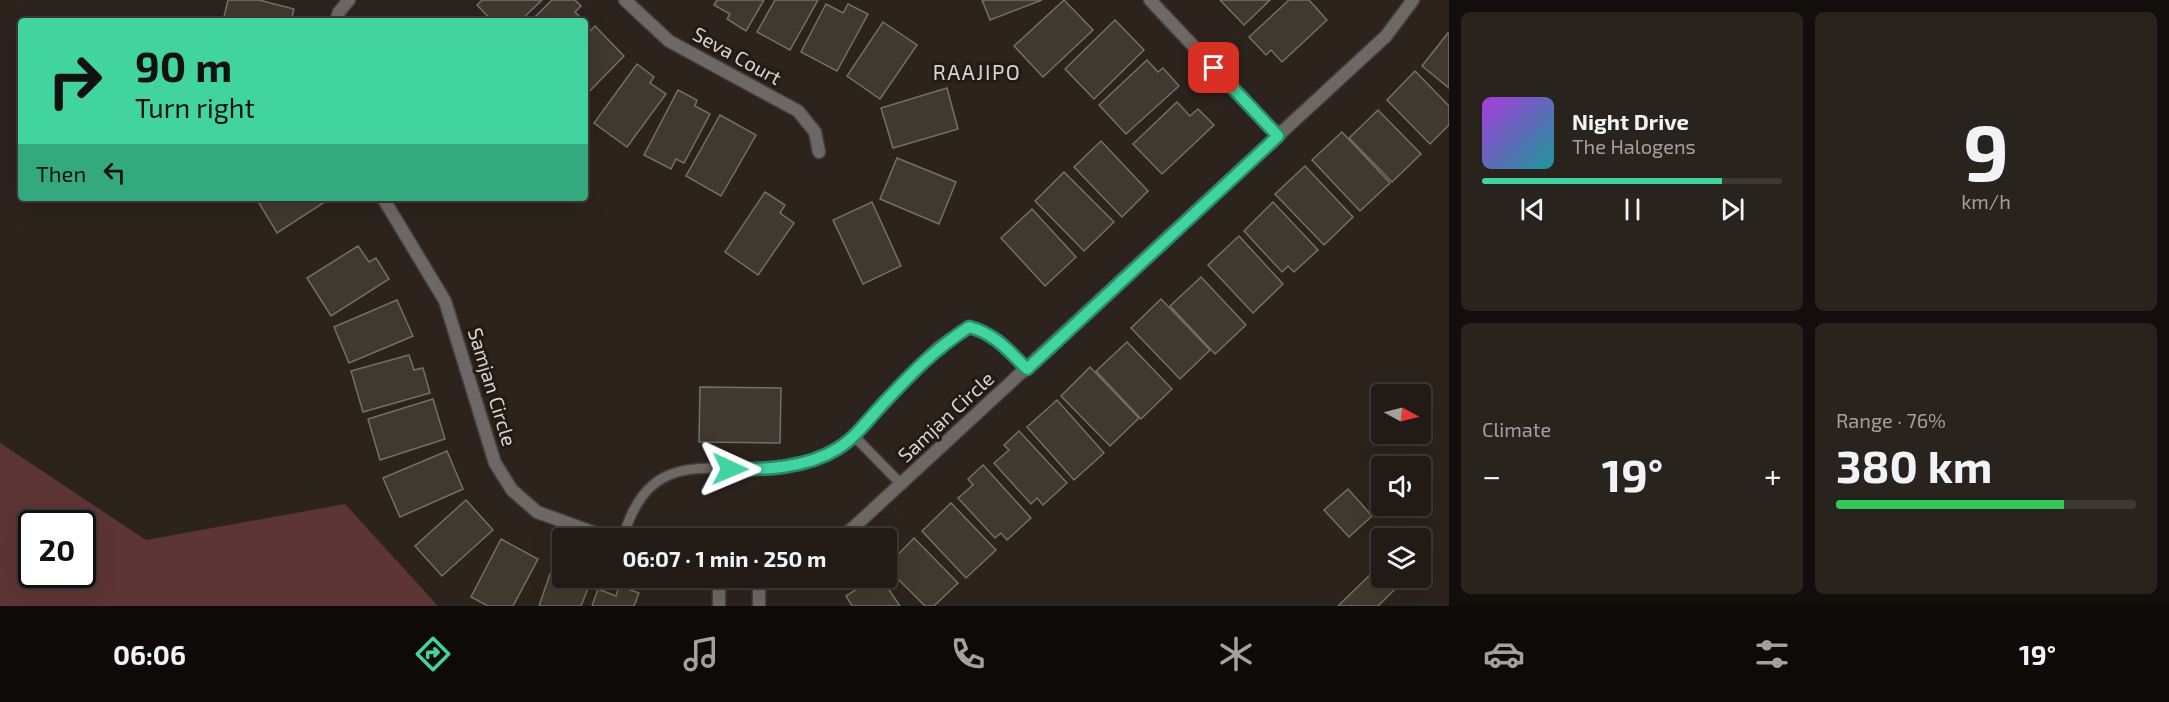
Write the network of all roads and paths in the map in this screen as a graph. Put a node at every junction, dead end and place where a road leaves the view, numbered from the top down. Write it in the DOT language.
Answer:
graph roads {
  1 [pos="349,0"];
  2 [pos="625,0"];
  3 [pos="1150,0"];
  4 [pos="1413,0"];
  5 [pos="338,18"];
  6 [pos="1278,136"];
  7 [pos="819,152"];
  8 [pos="385,201"];
  9 [pos="1027,369"];
  10 [pos="854,435"];
  11 [pos="902,485"];
  12 [pos="581,528"];
  13 [pos="626,528"];
  14 [pos="853,528"];
  15 [pos="719,588"];
  16 [pos="759,588"];
  17 [pos="719,606"];
  18 [pos="759,606"];
  1 -- 5 [label="street"];
  2 -- 7 [label="street, Seva Court"];
  3 -- 6 [label="street"];
  4 -- 6 [label="street, Samjan Circle"];
  6 -- 9 [label="street, Samjan Circle"];
  8 -- 12 [label="street, Samjan Circle"];
  9 -- 10 [label="lane"];
  9 -- 11 [label="street, Samjan Circle"];
  10 -- 11 [label="lane"];
  10 -- 13 [label="lane"];
  11 -- 14 [label="street, Samjan Circle"];
  15 -- 17 [label="street"];
  16 -- 18 [label="street"];
}
